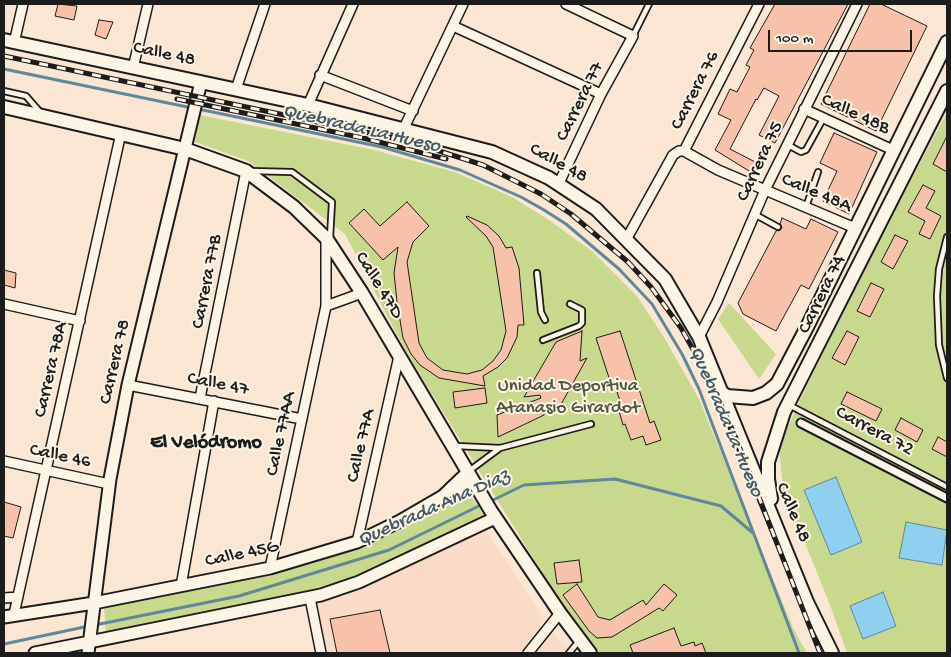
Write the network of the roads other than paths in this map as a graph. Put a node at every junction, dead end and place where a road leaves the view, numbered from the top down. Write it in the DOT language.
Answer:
graph roads {
  1 [pos="23,4"];
  2 [pos="148,4"];
  3 [pos="265,4"];
  4 [pos="353,4"];
  5 [pos="464,4"];
  6 [pos="566,4"];
  7 [pos="649,4"];
  8 [pos="758,4"];
  9 [pos="857,4"];
  10 [pos="453,26"];
  11 [pos="633,36"];
  12 [pos="9,41"];
  13 [pos="947,42"];
  14 [pos="134,68"];
  15 [pos="320,75"];
  16 [pos="201,82"];
  17 [pos="236,89"];
  18 [pos="4,91"];
  19 [pos="947,92"];
  20 [pos="601,94"];
  21 [pos="308,105"];
  22 [pos="5,110"];
  23 [pos="804,110"];
  24 [pos="413,111"];
  25 [pos="44,116"];
  26 [pos="823,119"];
  27 [pos="404,128"];
  28 [pos="121,133"];
  29 [pos="787,145"];
  30 [pos="185,149"];
  31 [pos="893,150"];
  32 [pos="684,151"];
  33 [pos="246,171"];
  34 [pos="818,172"];
  35 [pos="559,184"];
  36 [pos="765,190"];
  37 [pos="806,208"];
  38 [pos="754,214"];
  39 [pos="778,227"];
  40 [pos="855,228"];
  41 [pos="627,238"];
  42 [pos="947,238"];
  43 [pos="328,241"];
  44 [pos="537,273"];
  45 [pos="362,293"];
  46 [pos="4,304"];
  47 [pos="570,304"];
  48 [pos="326,306"];
  49 [pos="545,320"];
  50 [pos="80,321"];
  51 [pos="699,337"];
  52 [pos="543,340"];
  53 [pos="399,356"];
  54 [pos="947,378"];
  55 [pos="128,384"];
  56 [pos="721,392"];
  57 [pos="200,398"];
  58 [pos="214,401"];
  59 [pos="787,405"];
  60 [pos="302,419"];
  61 [pos="801,423"];
  62 [pos="591,424"];
  63 [pos="452,446"];
  64 [pos="500,448"];
  65 [pos="4,461"];
  66 [pos="45,470"];
  67 [pos="471,479"];
  68 [pos="110,484"];
  69 [pos="947,487"];
  70 [pos="452,488"];
  71 [pos="947,498"];
  72 [pos="493,514"];
  73 [pos="776,524"];
  74 [pos="357,542"];
  75 [pos="270,568"];
  76 [pos="181,586"];
  77 [pos="18,597"];
  78 [pos="4,598"];
  79 [pos="310,598"];
  80 [pos="92,611"];
  81 [pos="560,613"];
  82 [pos="9,616"];
  83 [pos="89,635"];
  84 [pos="580,640"];
  85 [pos="35,653"];
  86 [pos="88,653"];
  87 [pos="321,653"];
  88 [pos="528,653"];
  89 [pos="569,653"];
  90 [pos="590,653"];
  91 [pos="832,653"];
  1 -- 12 [label="street"];
  2 -- 14 [label="street"];
  3 -- 17 [label="street"];
  4 -- 15 [label="street"];
  5 -- 10 [label="street"];
  6 -- 11 [label="street"];
  7 -- 11 [label="lane"];
  8 -- 32 [label="street, Carrera 76"];
  9 -- 23 [label="street, Carrera 75"];
  10 -- 20 [label="street"];
  10 -- 24 [label="street"];
  11 -- 20 [label="street, Carrera 77"];
  12 -- 14 [label="main road, Calle 48"];
  13 -- 31 [label="main road, Carrera 74"];
  14 -- 16 [label="main road, Calle 48"];
  15 -- 21 [label="street"];
  15 -- 24 [label="street"];
  16 -- 17 [label="main road, Calle 48"];
  16 -- 30 [label="street, Carrera 78"];
  17 -- 21 [label="main road, Calle 48"];
  18 -- 25 [label="lane"];
  19 -- 59 [label="main road, Carrera 74"];
  20 -- 35 [label="street, Carrera 77"];
  21 -- 27 [label="main road, Calle 48"];
  22 -- 25 [label="main road, Calle 47D"];
  23 -- 26 [label="street, Calle 48B"];
  23 -- 29 [label="street, Carrera 75"];
  24 -- 27 [label="street"];
  25 -- 28 [label="main road, Calle 47D"];
  26 -- 29 [label="lane"];
  26 -- 31 [label="street, Calle 48B"];
  27 -- 35 [label="main road, Calle 48"];
  28 -- 30 [label="main road, Calle 47D"];
  28 -- 50 [label="street, Carrera 78A"];
  29 -- 36 [label="street, Carrera 75"];
  30 -- 33 [label="main road, Calle 47D"];
  30 -- 55 [label="street, Carrera 78"];
  31 -- 40 [label="main road, Carrera 74"];
  32 -- 36 [label="street, Calle 48A"];
  32 -- 41 [label="street, Carrera 76"];
  33 -- 43 [label="main road, Calle 47D"];
  33 -- 43 [label="lane"];
  33 -- 57 [label="street, Carrera 77B"];
  34 -- 37 [label="lane"];
  35 -- 41 [label="main road, Calle 48"];
  36 -- 37 [label="street, Calle 48A"];
  36 -- 38 [label="street, Carrera 75"];
  37 -- 40 [label="street, Calle 48A"];
  38 -- 39 [label="lane"];
  38 -- 51 [label="street, Carrera 75"];
  40 -- 56 [label="main road, Carrera 74"];
  41 -- 51 [label="main road, Calle 48"];
  42 -- 54 [label="lane"];
  43 -- 45 [label="main road, Calle 47D"];
  43 -- 48 [label="street, Calle 77AA"];
  44 -- 49 [label="lane"];
  45 -- 48 [label="street"];
  45 -- 53 [label="main road, Calle 47D"];
  46 -- 50 [label="street"];
  47 -- 52 [label="lane"];
  48 -- 60 [label="street, Calle 77AA"];
  50 -- 66 [label="street, Carrera 78A"];
  51 -- 56 [label="main road, Calle 48"];
  53 -- 63 [label="main road, Calle 47D"];
  53 -- 74 [label="street, Calle 77A"];
  55 -- 57 [label="street, Calle 47"];
  55 -- 68 [label="street, Carrera 78"];
  56 -- 73 [label="main road, Calle 48"];
  57 -- 58 [label="street, Calle 47"];
  58 -- 60 [label="street, Calle 47"];
  58 -- 76 [label="street"];
  59 -- 69 [label="lane, Carrera 72"];
  59 -- 73 [label="main road, Carrera 74"];
  60 -- 75 [label="street, Calle 77AA"];
  61 -- 71 [label="street"];
  62 -- 64 [label="lane"];
  63 -- 64 [label="lane"];
  63 -- 67 [label="main road, Calle 47D"];
  64 -- 67 [label="lane"];
  65 -- 66 [label="street, Calle 46"];
  66 -- 68 [label="street, Calle 46"];
  66 -- 77 [label="street, Carrera 78A"];
  67 -- 70 [label="main road"];
  67 -- 72 [label="main road, Calle 47D"];
  68 -- 80 [label="street, Carrera 78"];
  70 -- 74 [label="street, Calle 45G"];
  72 -- 79 [label="street"];
  72 -- 81 [label="main road, Calle 47D"];
  73 -- 91 [label="main road, Calle 48"];
  74 -- 75 [label="street, Calle 45G"];
  75 -- 76 [label="street, Calle 45G"];
  76 -- 80 [label="street, Calle 45G"];
  77 -- 78 [label="street"];
  77 -- 82 [label="street, Carrera 78A"];
  79 -- 83 [label="street"];
  79 -- 87 [label="street"];
  80 -- 82 [label="street, Calle 45G"];
  80 -- 83 [label="street, Carrera 78"];
  81 -- 84 [label="main road, Calle 47D"];
  81 -- 88 [label="street"];
  83 -- 85 [label="street"];
  83 -- 86 [label="street"];
  84 -- 89 [label="lane"];
  84 -- 90 [label="main road, Calle 47D"];
}
